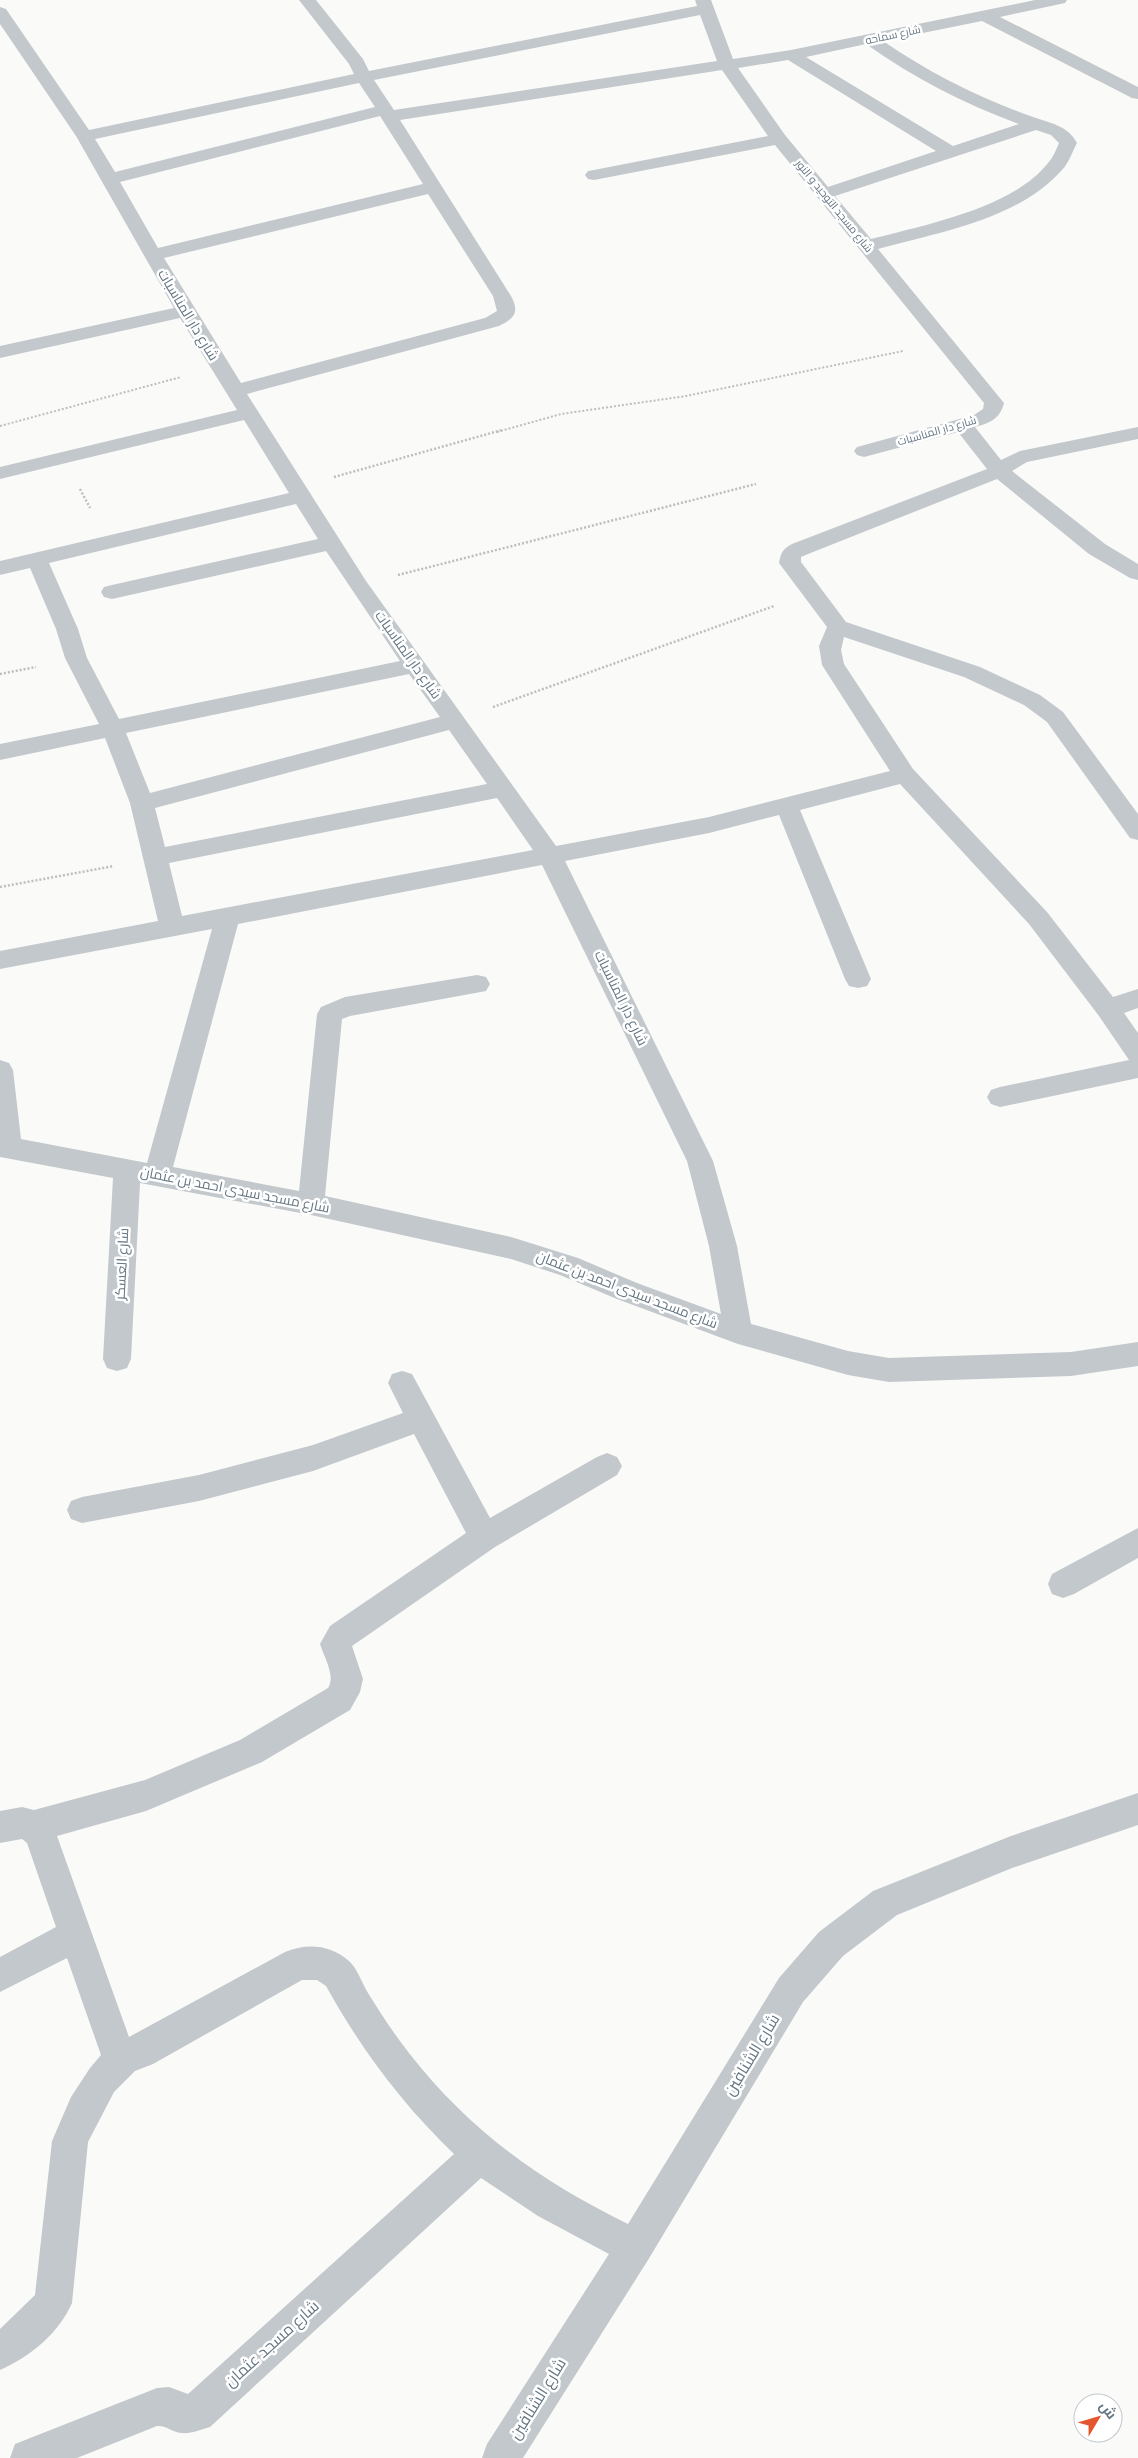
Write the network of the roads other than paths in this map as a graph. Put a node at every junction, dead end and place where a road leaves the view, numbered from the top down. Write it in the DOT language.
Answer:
graph roads {
  1 [pos="307,0"];
  2 [pos="1058,0"];
  3 [pos="705,5"];
  4 [pos="0,12"];
  5 [pos="984,15"];
  6 [pos="871,40"];
  7 [pos="791,55"];
  8 [pos="728,65"];
  9 [pos="364,76"];
  10 [pos="1138,94"];
  11 [pos="387,113"];
  12 [pos="1036,124"];
  13 [pos="85,136"];
  14 [pos="779,139"];
  15 [pos="952,153"];
  16 [pos="594,175"];
  17 [pos="109,179"];
  18 [pos="433,187"];
  19 [pos="824,194"];
  20 [pos="867,246"];
  21 [pos="152,255"];
  22 [pos="185,311"];
  23 [pos="0,352"];
  24 [pos="235,391"];
  25 [pos="990,395"];
  26 [pos="250,413"];
  27 [pos="962,424"];
  28 [pos="1138,433"];
  29 [pos="864,451"];
  30 [pos="999,471"];
  31 [pos="0,473"];
  32 [pos="299,492"];
  33 [pos="331,542"];
  34 [pos="37,559"];
  35 [pos="0,568"];
  36 [pos="1138,573"];
  37 [pos="112,592"];
  38 [pos="838,627"];
  39 [pos="416,665"];
  40 [pos="454,721"];
  41 [pos="113,729"];
  42 [pos="0,752"];
  43 [pos="906,776"];
  44 [pos="502,789"];
  45 [pos="142,803"];
  46 [pos="786,807"];
  47 [pos="1138,832"];
  48 [pos="549,854"];
  49 [pos="156,858"];
  50 [pos="228,916"];
  51 [pos="172,927"];
  52 [pos="0,960"];
  53 [pos="858,978"];
  54 [pos="476,984"];
  55 [pos="1138,998"];
  56 [pos="1108,1009"];
  57 [pos="1138,1053"];
  58 [pos="1138,1068"];
  59 [pos="0,1070"];
  60 [pos="1000,1097"];
  61 [pos="5,1146"];
  62 [pos="128,1170"];
  63 [pos="157,1175"];
  64 [pos="311,1204"];
  65 [pos="738,1332"];
  66 [pos="1138,1354"];
  67 [pos="117,1359"];
  68 [pos="402,1383"];
  69 [pos="422,1419"];
  70 [pos="607,1466"];
  71 [pos="82,1510"];
  72 [pos="484,1537"];
  73 [pos="1138,1542"];
  74 [pos="1063,1584"];
  75 [pos="1138,1809"];
  76 [pos="35,1826"];
  77 [pos="0,1827"];
  78 [pos="76,1935"];
  79 [pos="0,1975"];
  80 [pos="125,2056"];
  81 [pos="481,2154"];
  82 [pos="635,2248"];
  83 [pos="0,2352"];
  84 [pos="28,2458"];
  85 [pos="501,2458"];
  1 -- 9 [label="street"];
  2 -- 5 [label="street, شارع سماحه"];
  3 -- 8 [label="street, شارع مسجد التوحيد و النور"];
  3 -- 9 [label="street"];
  4 -- 13 [label="street, شارع دار المناسبات"];
  5 -- 6 [label="street, شارع سماحه"];
  5 -- 10 [label="street"];
  6 -- 7 [label="street, شارع سماحه"];
  6 -- 12 [label="street"];
  7 -- 8 [label="street, شارع سماحه"];
  7 -- 15 [label="street"];
  8 -- 11 [label="street, شارع سماحه"];
  8 -- 14 [label="street, شارع مسجد التوحيد و النور"];
  9 -- 11 [label="street"];
  9 -- 13 [label="street"];
  11 -- 17 [label="street, شارع سماحه"];
  11 -- 18 [label="street"];
  12 -- 15 [label="street"];
  12 -- 20 [label="street"];
  13 -- 17 [label="street, شارع دار المناسبات"];
  14 -- 16 [label="street"];
  14 -- 19 [label="street, شارع مسجد التوحيد و النور"];
  15 -- 19 [label="street"];
  17 -- 21 [label="street, شارع دار المناسبات"];
  18 -- 21 [label="street"];
  18 -- 24 [label="street"];
  19 -- 20 [label="street, شارع مسجد التوحيد و النور"];
  20 -- 25 [label="street, شارع مسجد التوحيد و النور"];
  21 -- 22 [label="street, شارع دار المناسبات"];
  22 -- 23 [label="street"];
  22 -- 24 [label="street, شارع دار المناسبات"];
  24 -- 26 [label="street, شارع دار المناسبات"];
  25 -- 27 [label="street, شارع دار المناسبات"];
  26 -- 31 [label="street"];
  26 -- 32 [label="street, شارع دار المناسبات"];
  27 -- 29 [label="street, شارع دار المناسبات"];
  27 -- 30 [label="street"];
  28 -- 30 [label="street"];
  30 -- 36 [label="street"];
  30 -- 38 [label="street"];
  32 -- 33 [label="street, شارع دار المناسبات"];
  32 -- 34 [label="street"];
  33 -- 37 [label="street"];
  33 -- 39 [label="street, شارع دار المناسبات"];
  34 -- 35 [label="street"];
  34 -- 41 [label="street"];
  38 -- 43 [label="street"];
  38 -- 47 [label="street"];
  39 -- 40 [label="street, شارع دار المناسبات"];
  39 -- 41 [label="street"];
  40 -- 44 [label="street, شارع دار المناسبات"];
  40 -- 45 [label="street"];
  41 -- 42 [label="street"];
  41 -- 45 [label="street"];
  43 -- 46 [label="street"];
  43 -- 56 [label="street"];
  44 -- 48 [label="street, شارع دار المناسبات"];
  44 -- 49 [label="street"];
  45 -- 49 [label="street"];
  46 -- 48 [label="street"];
  46 -- 53 [label="street"];
  48 -- 50 [label="street"];
  48 -- 65 [label="street, شارع دار المناسبات"];
  49 -- 51 [label="street"];
  50 -- 51 [label="street"];
  50 -- 63 [label="street"];
  51 -- 52 [label="street"];
  54 -- 64 [label="street"];
  55 -- 56 [label="street"];
  56 -- 57 [label="street"];
  58 -- 60 [label="street"];
  59 -- 61 [label="street"];
  61 -- 62 [label="street, شارع مسجد سيدى احمد بن عثمان"];
  62 -- 63 [label="street, شارع مسجد سيدى احمد بن عثمان"];
  62 -- 67 [label="street, شارع العسكر"];
  63 -- 64 [label="street, شارع مسجد سيدى احمد بن عثمان"];
  64 -- 65 [label="street, شارع مسجد سيدى احمد بن عثمان"];
  65 -- 66 [label="street, شارع مسجد سيدى احمد بن عثمان"];
  68 -- 69 [label="street"];
  69 -- 71 [label="street"];
  69 -- 72 [label="street"];
  70 -- 72 [label="street"];
  72 -- 76 [label="street"];
  73 -- 74 [label="street"];
  75 -- 82 [label="street, شارع الشنافين"];
  76 -- 77 [label="street"];
  76 -- 78 [label="street"];
  78 -- 79 [label="street"];
  78 -- 80 [label="street"];
  80 -- 81 [label="street"];
  80 -- 83 [label="street"];
  81 -- 82 [label="street"];
  81 -- 84 [label="street, شارع مسجد عثمان"];
  82 -- 85 [label="street, شارع الشنافين"];
}
